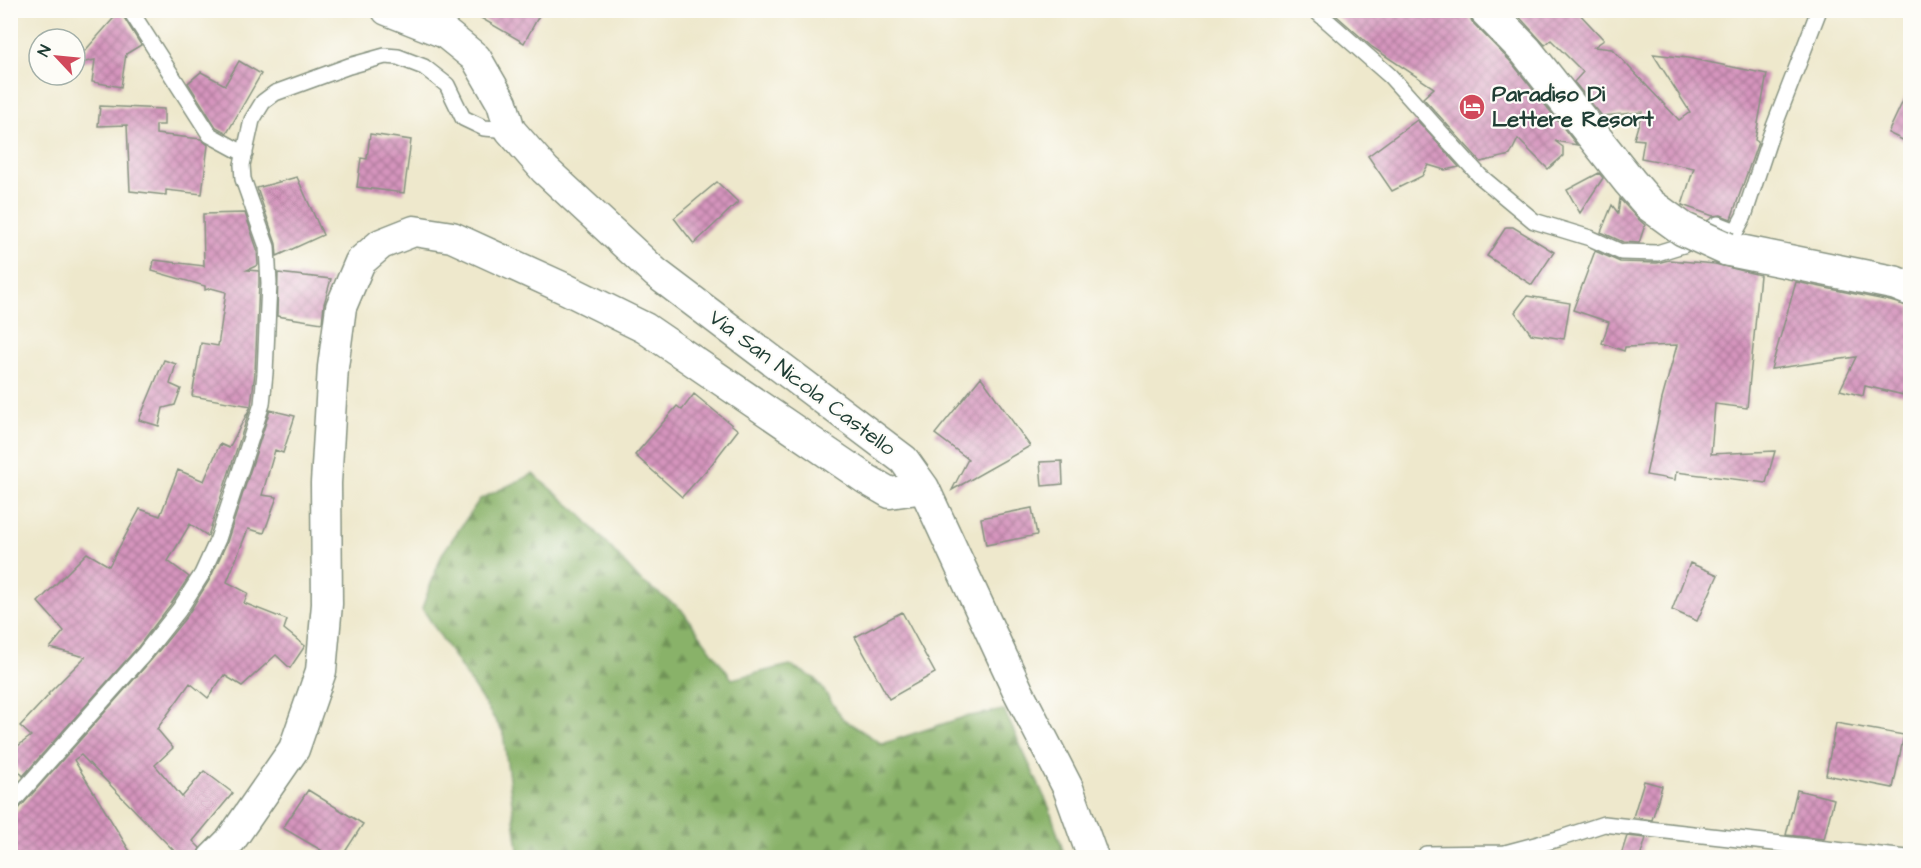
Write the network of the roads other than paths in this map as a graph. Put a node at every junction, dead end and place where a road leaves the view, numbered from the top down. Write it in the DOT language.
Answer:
graph roads {
  1 [pos="130,10"];
  2 [pos="387,10"];
  3 [pos="1315,10"];
  4 [pos="1486,10"];
  5 [pos="1819,10"];
  6 [pos="510,129"];
  7 [pos="244,154"];
  8 [pos="1911,289"];
  9 [pos="924,488"];
  10 [pos="10,805"];
  11 [pos="1426,854"];
  12 [pos="213,858"];
  13 [pos="1093,858"];
  14 [pos="1907,858"];
  1 -- 7 [label="lane"];
  2 -- 6 [label="street, Via San Nicola Castello"];
  3 -- 5 [label="lane"];
  4 -- 8 [label="street, bridge"];
  6 -- 7 [label="lane"];
  6 -- 9 [label="street, Via San Nicola Castello"];
  7 -- 10 [label="lane"];
  9 -- 12 [label="street"];
  9 -- 13 [label="street, Via San Nicola Castello"];
  11 -- 14 [label="lane"];
}
